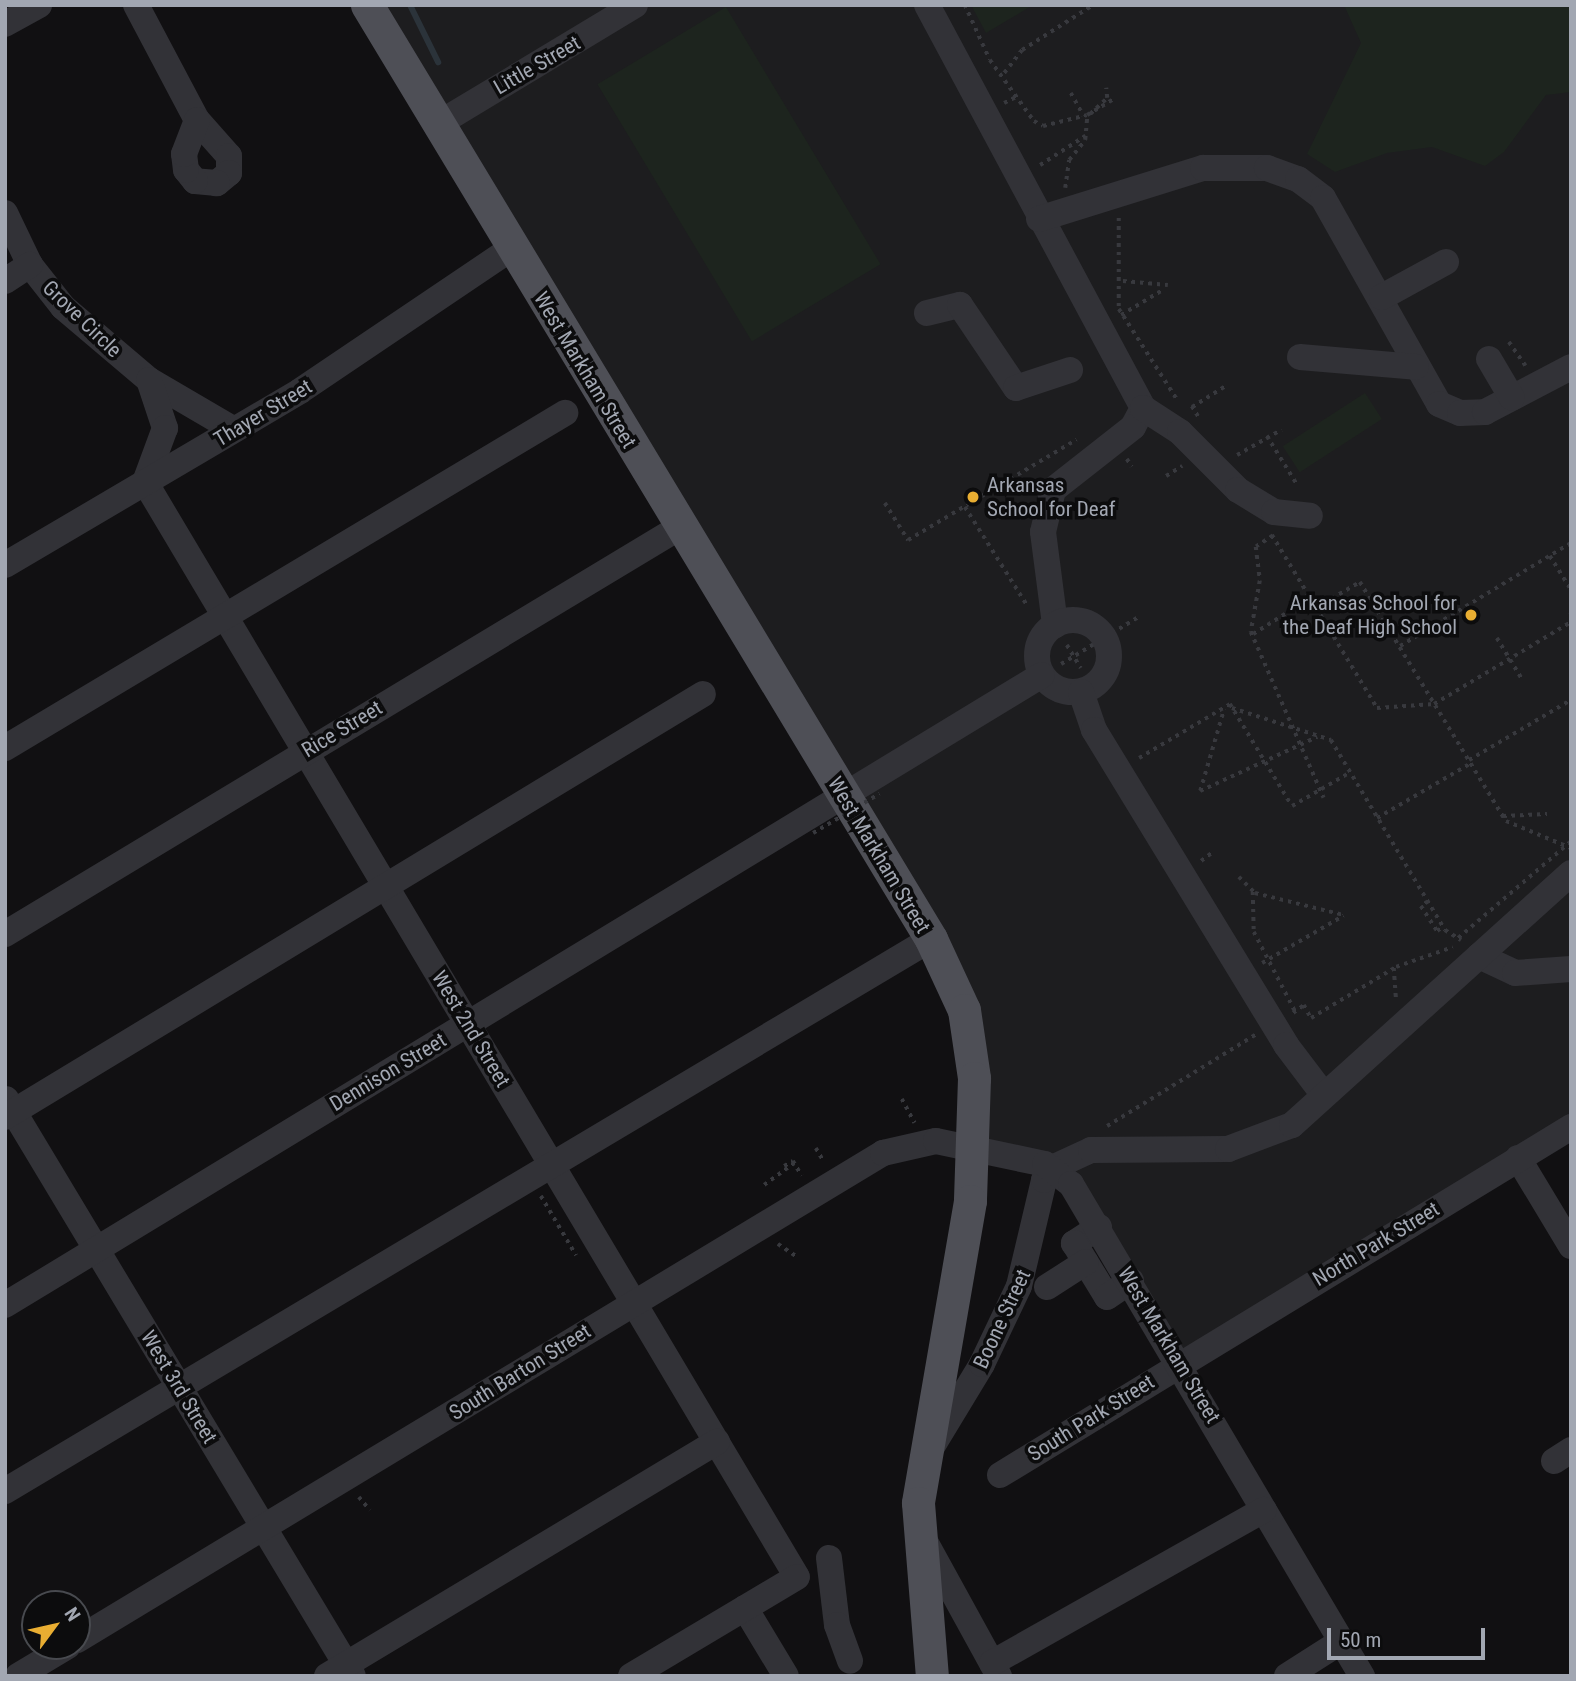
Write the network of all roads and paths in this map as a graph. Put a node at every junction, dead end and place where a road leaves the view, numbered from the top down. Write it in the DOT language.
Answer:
graph roads {
  1 [pos="39,5"];
  2 [pos="136,5"];
  3 [pos="367,5"];
  4 [pos="635,5"];
  5 [pos="927,5"];
  6 [pos="965,5"];
  7 [pos="1093,5"];
  8 [pos="9,29"];
  9 [pos="1004,73"];
  10 [pos="1106,88"];
  11 [pos="1071,93"];
  12 [pos="1114,99"];
  13 [pos="998,106"];
  14 [pos="1087,115"];
  15 [pos="1004,116"];
  16 [pos="197,120"];
  17 [pos="438,124"];
  18 [pos="1085,136"];
  19 [pos="1029,157"];
  20 [pos="1065,211"];
  21 [pos="5,213"];
  22 [pos="1119,218"];
  23 [pos="1039,219"];
  24 [pos="512,248"];
  25 [pos="1446,262"];
  26 [pos="30,265"];
  27 [pos="1123,281"];
  28 [pos="5,282"];
  29 [pos="1168,285"];
  30 [pos="1161,290"];
  31 [pos="1382,298"];
  32 [pos="927,313"];
  33 [pos="1122,314"];
  34 [pos="1499,350"];
  35 [pos="1300,357"];
  36 [pos="1571,367"];
  37 [pos="1416,368"];
  38 [pos="1070,370"];
  39 [pos="149,380"];
  40 [pos="1537,383"];
  41 [pos="1225,386"];
  42 [pos="1512,398"];
  43 [pos="1143,408"];
  44 [pos="1184,412"];
  45 [pos="565,413"];
  46 [pos="1205,426"];
  47 [pos="233,429"];
  48 [pos="1281,430"];
  49 [pos="1083,435"];
  50 [pos="1267,436"];
  51 [pos="1127,459"];
  52 [pos="1132,467"];
  53 [pos="1176,469"];
  54 [pos="1166,476"];
  55 [pos="145,482"];
  56 [pos="1298,486"];
  57 [pos="1247,495"];
  58 [pos="885,503"];
  59 [pos="965,507"];
  60 [pos="1310,516"];
  61 [pos="680,527"];
  62 [pos="1283,530"];
  63 [pos="1273,537"];
  64 [pos="1571,543"];
  65 [pos="1550,556"];
  66 [pos="5,565"];
  67 [pos="1571,590"];
  68 [pos="1310,598"];
  69 [pos="1316,608"];
  70 [pos="225,616"];
  71 [pos="1140,616"];
  72 [pos="1571,622"];
  73 [pos="1050,629"];
  74 [pos="1252,635"];
  75 [pos="1104,638"];
  76 [pos="1497,638"];
  77 [pos="1399,646"];
  78 [pos="1074,656"];
  79 [pos="1510,659"];
  80 [pos="1042,675"];
  81 [pos="1522,679"];
  82 [pos="1087,689"];
  83 [pos="704,694"];
  84 [pos="1571,700"];
  85 [pos="1434,704"];
  86 [pos="1224,708"];
  87 [pos="1231,708"];
  88 [pos="1298,729"];
  89 [pos="1318,736"];
  90 [pos="1303,743"];
  91 [pos="5,748"];
  92 [pos="306,751"];
  93 [pos="1141,757"];
  94 [pos="1264,761"];
  95 [pos="1470,762"];
  96 [pos="1349,772"];
  97 [pos="1319,790"];
  98 [pos="879,794"];
  99 [pos="845,798"];
  100 [pos="1324,798"];
  101 [pos="1547,814"];
  102 [pos="1503,816"];
  103 [pos="1377,818"];
  104 [pos="813,833"];
  105 [pos="1571,841"];
  106 [pos="1564,845"];
  107 [pos="1571,848"];
  108 [pos="1213,852"];
  109 [pos="1200,861"];
  110 [pos="1571,873"];
  111 [pos="1239,877"];
  112 [pos="386,886"];
  113 [pos="1254,892"];
  114 [pos="1428,902"];
  115 [pos="1443,927"];
  116 [pos="5,934"];
  117 [pos="1458,938"];
  118 [pos="930,939"];
  119 [pos="1472,949"];
  120 [pos="1270,958"];
  121 [pos="1263,962"];
  122 [pos="1394,968"];
  123 [pos="1571,969"];
  124 [pos="1396,994"];
  125 [pos="468,1023"];
  126 [pos="1265,1029"];
  127 [pos="1323,1094"];
  128 [pos="902,1099"];
  129 [pos="8,1109"];
  130 [pos="916,1124"];
  131 [pos="1571,1127"];
  132 [pos="1105,1128"];
  133 [pos="816,1148"];
  134 [pos="975,1148"];
  135 [pos="1518,1158"];
  136 [pos="794,1163"];
  137 [pos="552,1164"];
  138 [pos="825,1164"];
  139 [pos="784,1166"];
  140 [pos="1052,1168"];
  141 [pos="803,1178"];
  142 [pos="764,1185"];
  143 [pos="1099,1227"];
  144 [pos="775,1240"];
  145 [pos="1571,1246"];
  146 [pos="97,1250"];
  147 [pos="796,1256"];
  148 [pos="1086,1262"];
  149 [pos="1131,1281"];
  150 [pos="1047,1287"];
  151 [pos="633,1301"];
  152 [pos="5,1305"];
  153 [pos="1181,1360"];
  154 [pos="178,1386"];
  155 [pos="717,1442"];
  156 [pos="923,1460"];
  157 [pos="1000,1475"];
  158 [pos="5,1492"];
  159 [pos="1264,1510"];
  160 [pos="917,1526"];
  161 [pos="264,1528"];
  162 [pos="829,1558"];
  163 [pos="797,1577"];
  164 [pos="832,1592"];
  165 [pos="745,1608"];
  166 [pos="91,1632"];
  167 [pos="1342,1641"];
  168 [pos="45,1660"];
  169 [pos="850,1661"];
  170 [pos="995,1670"];
  171 [pos="342,1672"];
  172 [pos="18,1676"];
  173 [pos="631,1676"];
  174 [pos="786,1676"];
  175 [pos="932,1676"];
  176 [pos="1287,1676"];
  177 [pos="1362,1676"];
  1 -- 8 [label="street"];
  2 -- 16 [label="street"];
  3 -- 17 [label="main road, West Markham Street"];
  4 -- 17 [label="street, Little Street"];
  5 -- 23 [label="street"];
  6 -- 9 [label="path"];
  7 -- 9 [label="path"];
  9 -- 14 [label="path"];
  10 -- 14 [label="path"];
  11 -- 14 [label="path"];
  12 -- 14 [label="path"];
  13 -- 15 [label="path"];
  14 -- 18 [label="path"];
  17 -- 24 [label="main road, West Markham Street"];
  18 -- 19 [label="path"];
  18 -- 20 [label="path"];
  20 -- 23 [label="street"];
  20 -- 31 [label="street"];
  21 -- 26 [label="street, Grove Circle"];
  22 -- 27 [label="path"];
  23 -- 43 [label="street"];
  24 -- 47 [label="street, Thayer Street"];
  24 -- 61 [label="main road, West Markham Street"];
  25 -- 31 [label="street"];
  26 -- 28 [label="street"];
  26 -- 39 [label="street, Grove Circle"];
  27 -- 29 [label="path"];
  27 -- 33 [label="path"];
  30 -- 33 [label="path"];
  31 -- 37 [label="street"];
  32 -- 38 [label="street"];
  33 -- 44 [label="path"];
  34 -- 40 [label="path"];
  34 -- 42 [label="street"];
  35 -- 37 [label="street"];
  36 -- 40 [label="street"];
  37 -- 42 [label="street"];
  39 -- 47 [label="street, Grove Circle"];
  39 -- 55 [label="street"];
  40 -- 42 [label="street"];
  41 -- 46 [label="path"];
  43 -- 57 [label="street"];
  43 -- 73 [label="street"];
  45 -- 70 [label="street"];
  47 -- 55 [label="street, Thayer Street"];
  48 -- 50 [label="path"];
  49 -- 59 [label="path"];
  50 -- 56 [label="path"];
  50 -- 57 [label="path"];
  51 -- 52 [label="path"];
  53 -- 54 [label="path"];
  55 -- 66 [label="street, Thayer Street"];
  55 -- 70 [label="street, West 2nd Street"];
  57 -- 60 [label="street"];
  57 -- 63 [label="path"];
  58 -- 59 [label="path"];
  59 -- 73 [label="path"];
  61 -- 92 [label="street, Rice Street"];
  61 -- 99 [label="main road, West Markham Street"];
  62 -- 63 [label="path"];
  63 -- 68 [label="path"];
  63 -- 74 [label="path"];
  64 -- 65 [label="path"];
  65 -- 67 [label="path"];
  65 -- 77 [label="path"];
  68 -- 69 [label="path"];
  68 -- 74 [label="path"];
  69 -- 77 [label="path"];
  69 -- 85 [label="path"];
  70 -- 91 [label="street"];
  70 -- 92 [label="street, West 2nd Street"];
  71 -- 75 [label="path"];
  72 -- 79 [label="path"];
  73 -- 75 [label="street"];
  73 -- 78 [label="path"];
  73 -- 80 [label="street"];
  74 -- 88 [label="path"];
  75 -- 78 [label="path"];
  75 -- 82 [label="street"];
  76 -- 79 [label="path"];
  77 -- 85 [label="path"];
  78 -- 80 [label="path"];
  78 -- 82 [label="path"];
  79 -- 81 [label="path"];
  79 -- 85 [label="path"];
  80 -- 82 [label="street"];
  80 -- 99 [label="street, Dennison Street"];
  82 -- 127 [label="street"];
  83 -- 112 [label="street"];
  84 -- 95 [label="path"];
  85 -- 95 [label="path"];
  86 -- 87 [label="path"];
  86 -- 93 [label="path"];
  86 -- 94 [label="path"];
  87 -- 88 [label="path"];
  87 -- 94 [label="path"];
  88 -- 89 [label="path"];
  88 -- 90 [label="path"];
  89 -- 90 [label="path"];
  89 -- 96 [label="path"];
  90 -- 94 [label="path"];
  90 -- 97 [label="path"];
  92 -- 112 [label="street, West 2nd Street"];
  92 -- 116 [label="street, Rice Street"];
  94 -- 97 [label="path"];
  95 -- 102 [label="path"];
  95 -- 103 [label="path"];
  96 -- 97 [label="path"];
  96 -- 103 [label="path"];
  97 -- 100 [label="path"];
  98 -- 104 [label="path, bridge"];
  99 -- 118 [label="main road, West Markham Street"];
  99 -- 125 [label="street, Dennison Street"];
  101 -- 102 [label="path"];
  102 -- 106 [label="path"];
  103 -- 114 [label="path"];
  105 -- 106 [label="path"];
  106 -- 107 [label="path"];
  106 -- 117 [label="path"];
  108 -- 109 [label="path"];
  110 -- 119 [label="street"];
  111 -- 113 [label="path"];
  112 -- 125 [label="street, West 2nd Street"];
  112 -- 129 [label="street"];
  113 -- 120 [label="path"];
  113 -- 120 [label="path"];
  114 -- 115 [label="path"];
  114 -- 115 [label="path"];
  115 -- 117 [label="path"];
  117 -- 119 [label="path"];
  118 -- 134 [label="main road, West Markham Street"];
  118 -- 137 [label="street"];
  119 -- 122 [label="path"];
  119 -- 123 [label="street"];
  119 -- 127 [label="street"];
  120 -- 121 [label="path"];
  120 -- 122 [label="path"];
  122 -- 124 [label="path"];
  125 -- 137 [label="street, West 2nd Street"];
  125 -- 146 [label="street, Dennison Street"];
  126 -- 132 [label="path"];
  127 -- 140 [label="street"];
  128 -- 130 [label="path"];
  129 -- 146 [label="street, West 3rd Street"];
  131 -- 135 [label="street, North Park Street"];
  133 -- 138 [label="path"];
  134 -- 140 [label="street"];
  134 -- 151 [label="street, South Barton Street"];
  134 -- 156 [label="main road, Boone Street"];
  135 -- 145 [label="street"];
  135 -- 153 [label="street, North Park Street"];
  136 -- 139 [label="path"];
  136 -- 141 [label="path"];
  136 -- 142 [label="path"];
  137 -- 151 [label="street, West 2nd Street"];
  137 -- 154 [label="street"];
  140 -- 143 [label="street, West Markham Street"];
  140 -- 156 [label="street, Boone Street"];
  143 -- 148 [label="street"];
  143 -- 149 [label="street, West Markham Street"];
  144 -- 147 [label="path"];
  146 -- 152 [label="street, Dennison Street"];
  146 -- 154 [label="street, West 3rd Street"];
  148 -- 149 [label="street"];
  148 -- 150 [label="street"];
  149 -- 153 [label="street, West Markham Street"];
  151 -- 155 [label="street, West 2nd Street"];
  151 -- 161 [label="street, South Barton Street"];
  153 -- 157 [label="street, South Park Street"];
  153 -- 159 [label="street, West Markham Street"];
  154 -- 158 [label="street"];
  154 -- 161 [label="street, West 3rd Street"];
  155 -- 163 [label="street, West 2nd Street"];
  155 -- 171 [label="street"];
  156 -- 160 [label="main road, Boone Street"];
  159 -- 167 [label="street, West Markham Street"];
  159 -- 170 [label="street"];
  160 -- 170 [label="street"];
  160 -- 175 [label="main road, Boone Street"];
  161 -- 166 [label="street, South Barton Street"];
  161 -- 171 [label="street, West 3rd Street"];
  162 -- 164 [label="street"];
  163 -- 164 [label="street"];
  163 -- 165 [label="street"];
  164 -- 169 [label="street"];
  165 -- 173 [label="street"];
  165 -- 174 [label="street"];
  167 -- 176 [label="street"];
  167 -- 177 [label="street, West Markham Street"];
  168 -- 172 [label="street"];
}
